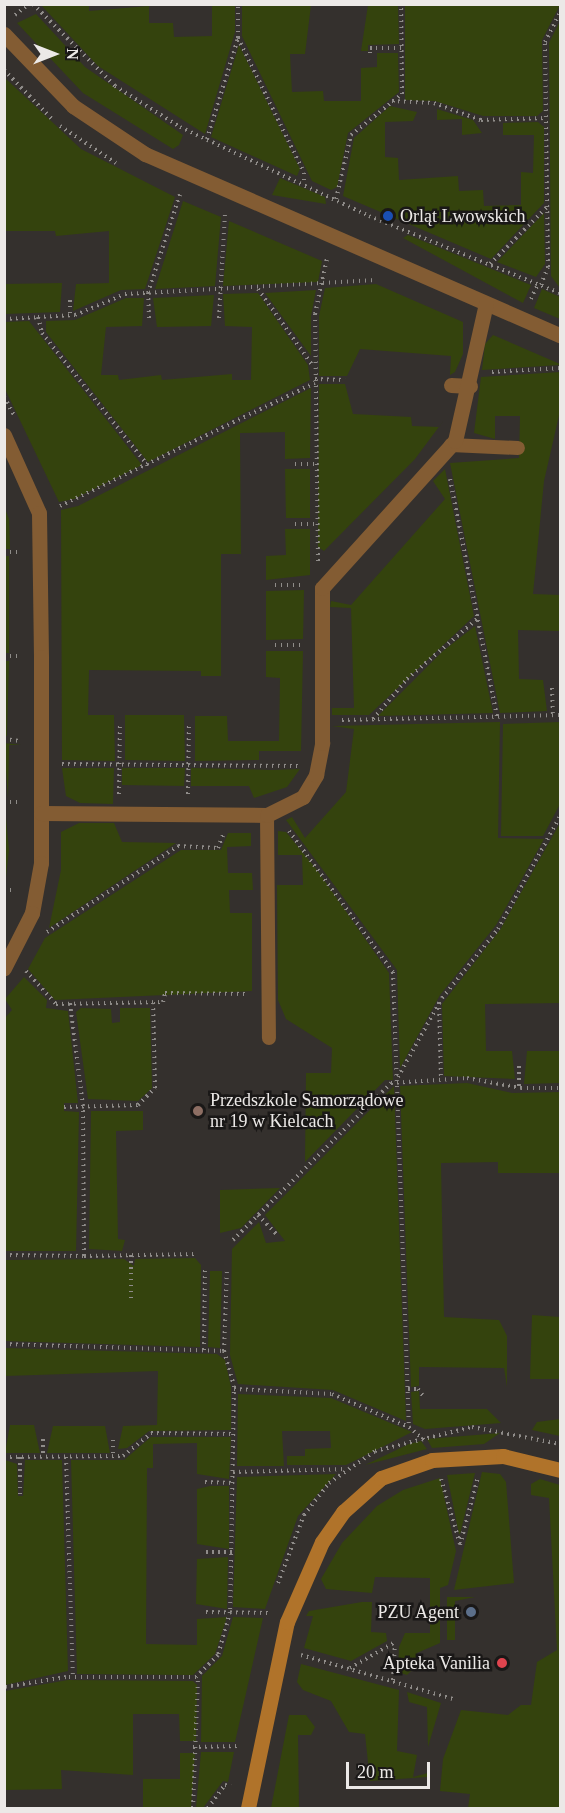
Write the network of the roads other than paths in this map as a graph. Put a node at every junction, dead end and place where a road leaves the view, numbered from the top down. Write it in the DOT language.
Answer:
graph roads {
  1 [pos="4,34"];
  2 [pos="486,303"];
  3 [pos="561,335"];
  4 [pos="451,385"];
  5 [pos="470,386"];
  6 [pos="4,435"];
  7 [pos="451,445"];
  8 [pos="518,448"];
  9 [pos="41,813"];
  10 [pos="267,815"];
  11 [pos="4,968"];
  12 [pos="269,1038"];
  13 [pos="561,1470"];
  14 [pos="248,1809"];
  1 -- 2 [label="street"];
  2 -- 3 [label="street"];
  2 -- 5 [label="street"];
  4 -- 5 [label="street"];
  5 -- 7 [label="street"];
  6 -- 9 [label="street"];
  7 -- 8 [label="lane"];
  7 -- 10 [label="street"];
  9 -- 10 [label="street"];
  9 -- 11 [label="street"];
  10 -- 12 [label="lane"];
  13 -- 14 [label="street"];
}
